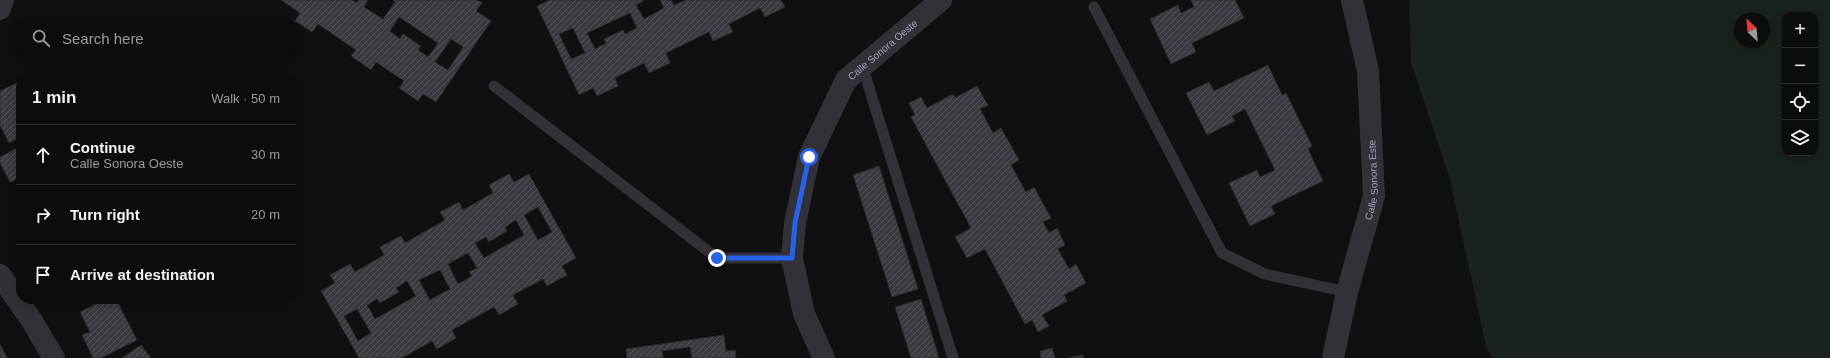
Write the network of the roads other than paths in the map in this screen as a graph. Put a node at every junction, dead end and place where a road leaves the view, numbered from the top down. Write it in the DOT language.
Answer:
graph roads {
  1 [pos="3,0"];
  2 [pos="941,0"];
  3 [pos="1352,0"];
  4 [pos="1094,7"];
  5 [pos="0,9"];
  6 [pos="862,65"];
  7 [pos="494,86"];
  8 [pos="792,258"];
  9 [pos="0,275"];
  10 [pos="1347,292"];
  11 [pos="16,298"];
  12 [pos="20,304"];
  13 [pos="54,358"];
  14 [pos="824,358"];
  15 [pos="954,358"];
  16 [pos="1333,358"];
  1 -- 5 [label="street"];
  2 -- 6 [label="street, Calle Sonora Oeste"];
  3 -- 10 [label="street, Calle Sonora Este"];
  4 -- 10 [label="lane"];
  6 -- 8 [label="street, Calle Sonora Oeste"];
  6 -- 15 [label="lane"];
  7 -- 8 [label="lane"];
  8 -- 14 [label="street, Calle Sonora Oeste"];
  9 -- 11 [label="street"];
  10 -- 16 [label="street, Calle Sonora Este"];
  12 -- 13 [label="street"];
}
